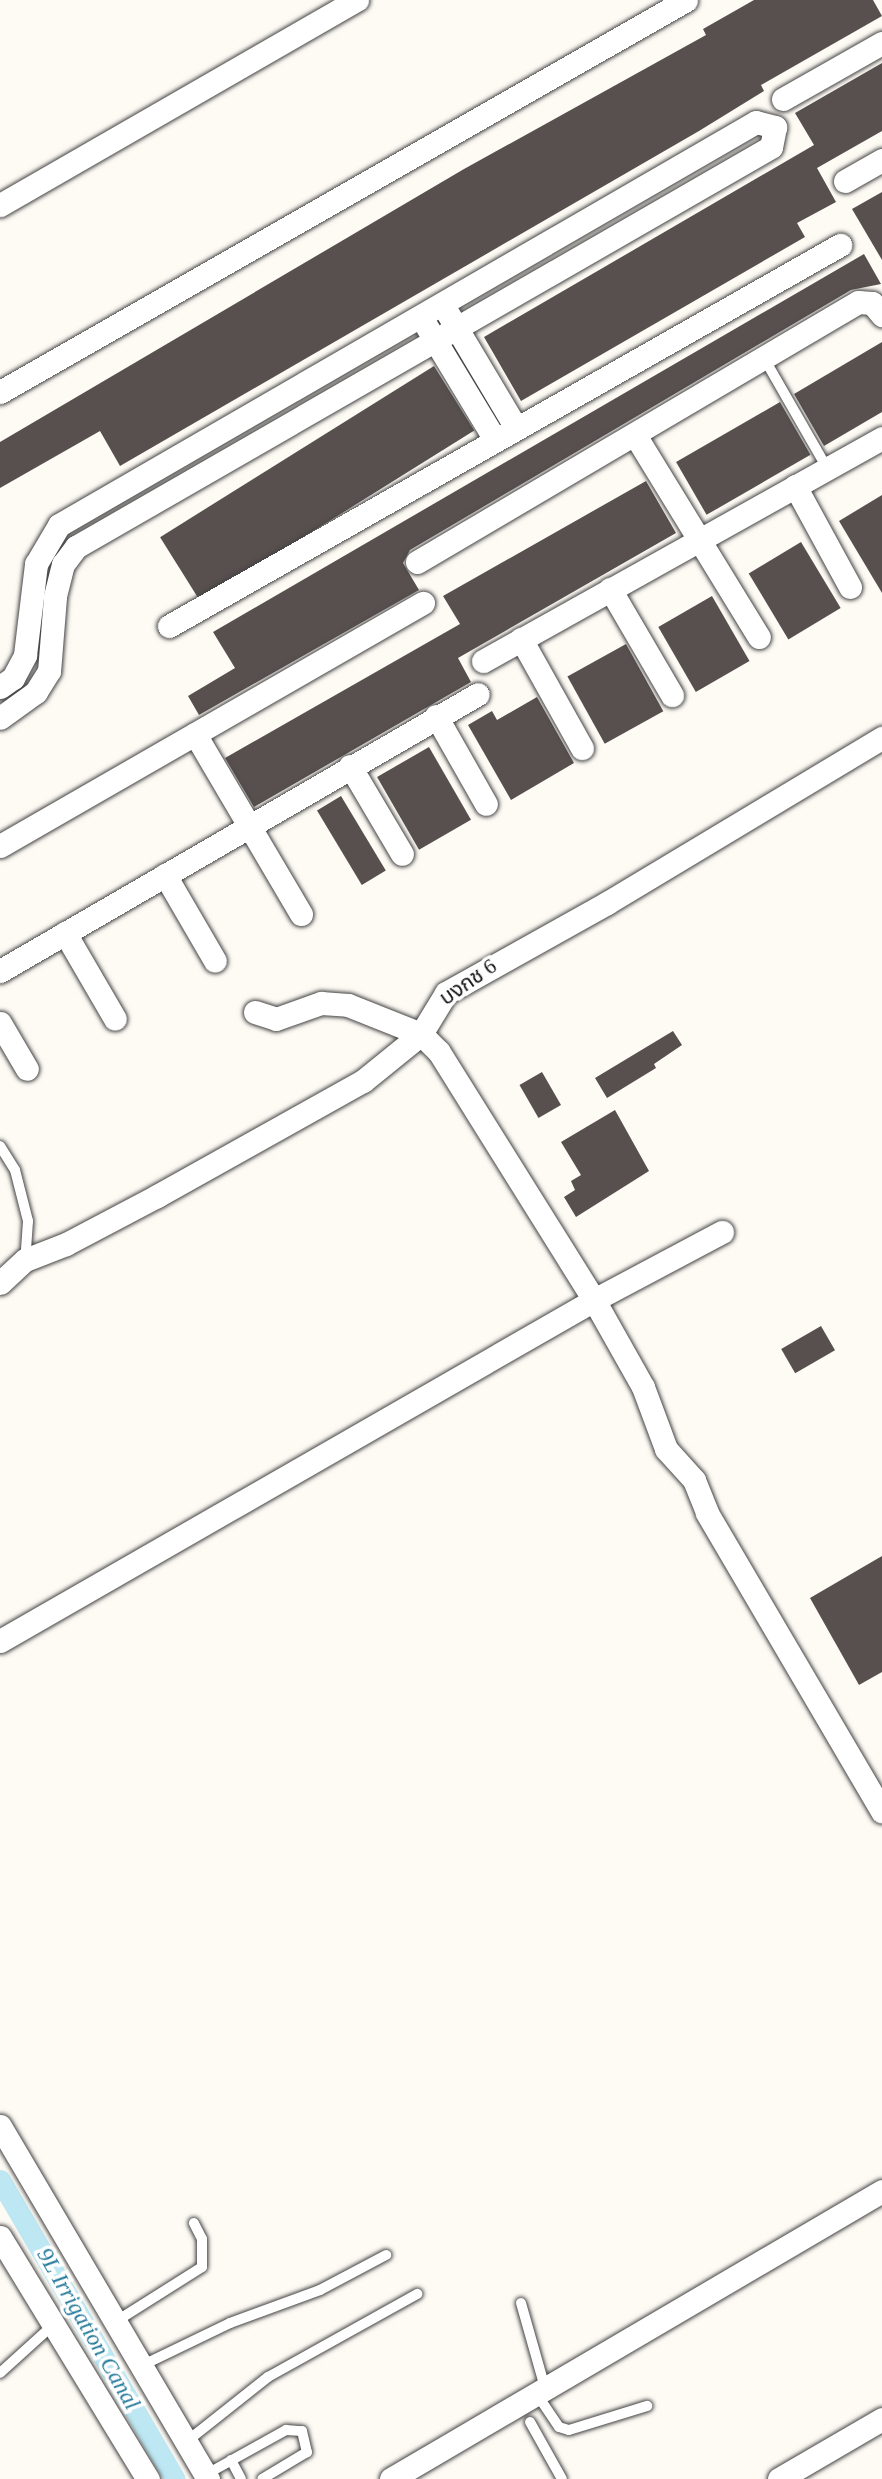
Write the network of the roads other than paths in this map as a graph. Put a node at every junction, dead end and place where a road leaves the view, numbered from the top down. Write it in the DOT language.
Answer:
graph roads {
  1 [pos="357,0"];
  2 [pos="686,0"];
  3 [pos="882,43"];
  4 [pos="783,99"];
  5 [pos="882,160"];
  6 [pos="845,181"];
  7 [pos="0,205"];
  8 [pos="840,245"];
  9 [pos="442,304"];
  10 [pos="882,315"];
  11 [pos="420,317"];
  12 [pos="456,326"];
  13 [pos="434,339"];
  14 [pos="764,358"];
  15 [pos="0,392"];
  16 [pos="515,426"];
  17 [pos="635,435"];
  18 [pos="494,438"];
  19 [pos="881,441"];
  20 [pos="827,468"];
  21 [pos="795,486"];
  22 [pos="699,539"];
  23 [pos="417,562"];
  24 [pos="850,587"];
  25 [pos="610,589"];
  26 [pos="45,596"];
  27 [pos="423,603"];
  28 [pos="169,626"];
  29 [pos="759,637"];
  30 [pos="521,639"];
  31 [pos="483,661"];
  32 [pos="0,687"];
  33 [pos="478,694"];
  34 [pos="672,695"];
  35 [pos="436,716"];
  36 [pos="0,718"];
  37 [pos="195,734"];
  38 [pos="882,738"];
  39 [pos="582,748"];
  40 [pos="350,766"];
  41 [pos="486,804"];
  42 [pos="250,825"];
  43 [pos="0,846"];
  44 [pos="402,854"];
  45 [pos="165,875"];
  46 [pos="301,914"];
  47 [pos="65,933"];
  48 [pos="215,961"];
  49 [pos="0,971"];
  50 [pos="255,1012"];
  51 [pos="116,1019"];
  52 [pos="0,1023"];
  53 [pos="421,1034"];
  54 [pos="27,1069"];
  55 [pos="0,1146"];
  56 [pos="722,1232"];
  57 [pos="25,1260"];
  58 [pos="0,1283"];
  59 [pos="594,1300"];
  60 [pos="0,1641"];
  61 [pos="882,1811"];
  62 [pos="0,2126"];
  63 [pos="882,2191"];
  64 [pos="194,2223"];
  65 [pos="2,2246"];
  66 [pos="386,2255"];
  67 [pos="417,2294"];
  68 [pos="521,2303"];
  69 [pos="115,2322"];
  70 [pos="54,2325"];
  71 [pos="141,2366"];
  72 [pos="0,2373"];
  73 [pos="540,2391"];
  74 [pos="647,2406"];
  75 [pos="882,2419"];
  76 [pos="530,2422"];
  77 [pos="186,2442"];
  78 [pos="231,2459"];
  79 [pos="206,2477"];
  80 [pos="148,2479"];
  81 [pos="241,2479"];
  82 [pos="262,2479"];
  83 [pos="391,2479"];
  84 [pos="562,2479"];
  85 [pos="779,2479"];
  1 -- 7 [label="street"];
  2 -- 15 [label="street"];
  3 -- 4 [label="street"];
  5 -- 6 [label="street"];
  8 -- 16 [label="street"];
  9 -- 11 [label="street"];
  9 -- 12 [label="street"];
  9 -- 12 [label="street"];
  10 -- 14 [label="street"];
  11 -- 13 [label="street"];
  11 -- 26 [label="street"];
  12 -- 13 [label="street"];
  12 -- 16 [label="street"];
  13 -- 18 [label="street"];
  13 -- 26 [label="street"];
  14 -- 17 [label="street"];
  14 -- 20 [label="lane"];
  16 -- 18 [label="street"];
  17 -- 22 [label="street"];
  17 -- 23 [label="street"];
  18 -- 28 [label="street"];
  19 -- 20 [label="street"];
  20 -- 21 [label="street"];
  21 -- 22 [label="street"];
  21 -- 24 [label="street"];
  22 -- 25 [label="street"];
  22 -- 29 [label="street"];
  25 -- 30 [label="street"];
  25 -- 34 [label="street"];
  26 -- 32 [label="street"];
  26 -- 36 [label="street"];
  27 -- 37 [label="street"];
  30 -- 31 [label="street"];
  30 -- 39 [label="street"];
  33 -- 35 [label="street"];
  35 -- 40 [label="street"];
  35 -- 41 [label="street"];
  37 -- 42 [label="street"];
  37 -- 43 [label="street"];
  38 -- 53 [label="street, บงกช 6"];
  40 -- 42 [label="street"];
  40 -- 44 [label="street"];
  42 -- 45 [label="street"];
  42 -- 46 [label="street"];
  45 -- 47 [label="street"];
  45 -- 48 [label="street"];
  47 -- 49 [label="street"];
  47 -- 51 [label="street"];
  50 -- 53 [label="street"];
  52 -- 54 [label="street"];
  53 -- 57 [label="street, บงกช 6"];
  53 -- 59 [label="street"];
  55 -- 57 [label="lane"];
  56 -- 59 [label="street"];
  57 -- 58 [label="street, บงกช 6"];
  59 -- 60 [label="street"];
  59 -- 61 [label="street"];
  62 -- 69 [label="street"];
  63 -- 73 [label="street"];
  64 -- 69 [label="lane"];
  65 -- 70 [label="street"];
  66 -- 71 [label="lane"];
  67 -- 77 [label="lane"];
  68 -- 73 [label="lane"];
  69 -- 71 [label="street"];
  70 -- 72 [label="lane"];
  70 -- 80 [label="street"];
  71 -- 77 [label="street"];
  73 -- 74 [label="lane"];
  73 -- 83 [label="street"];
  75 -- 85 [label="street"];
  76 -- 84 [label="lane"];
  77 -- 79 [label="street"];
  78 -- 79 [label="lane"];
  78 -- 81 [label="lane"];
  78 -- 82 [label="lane"];
}
